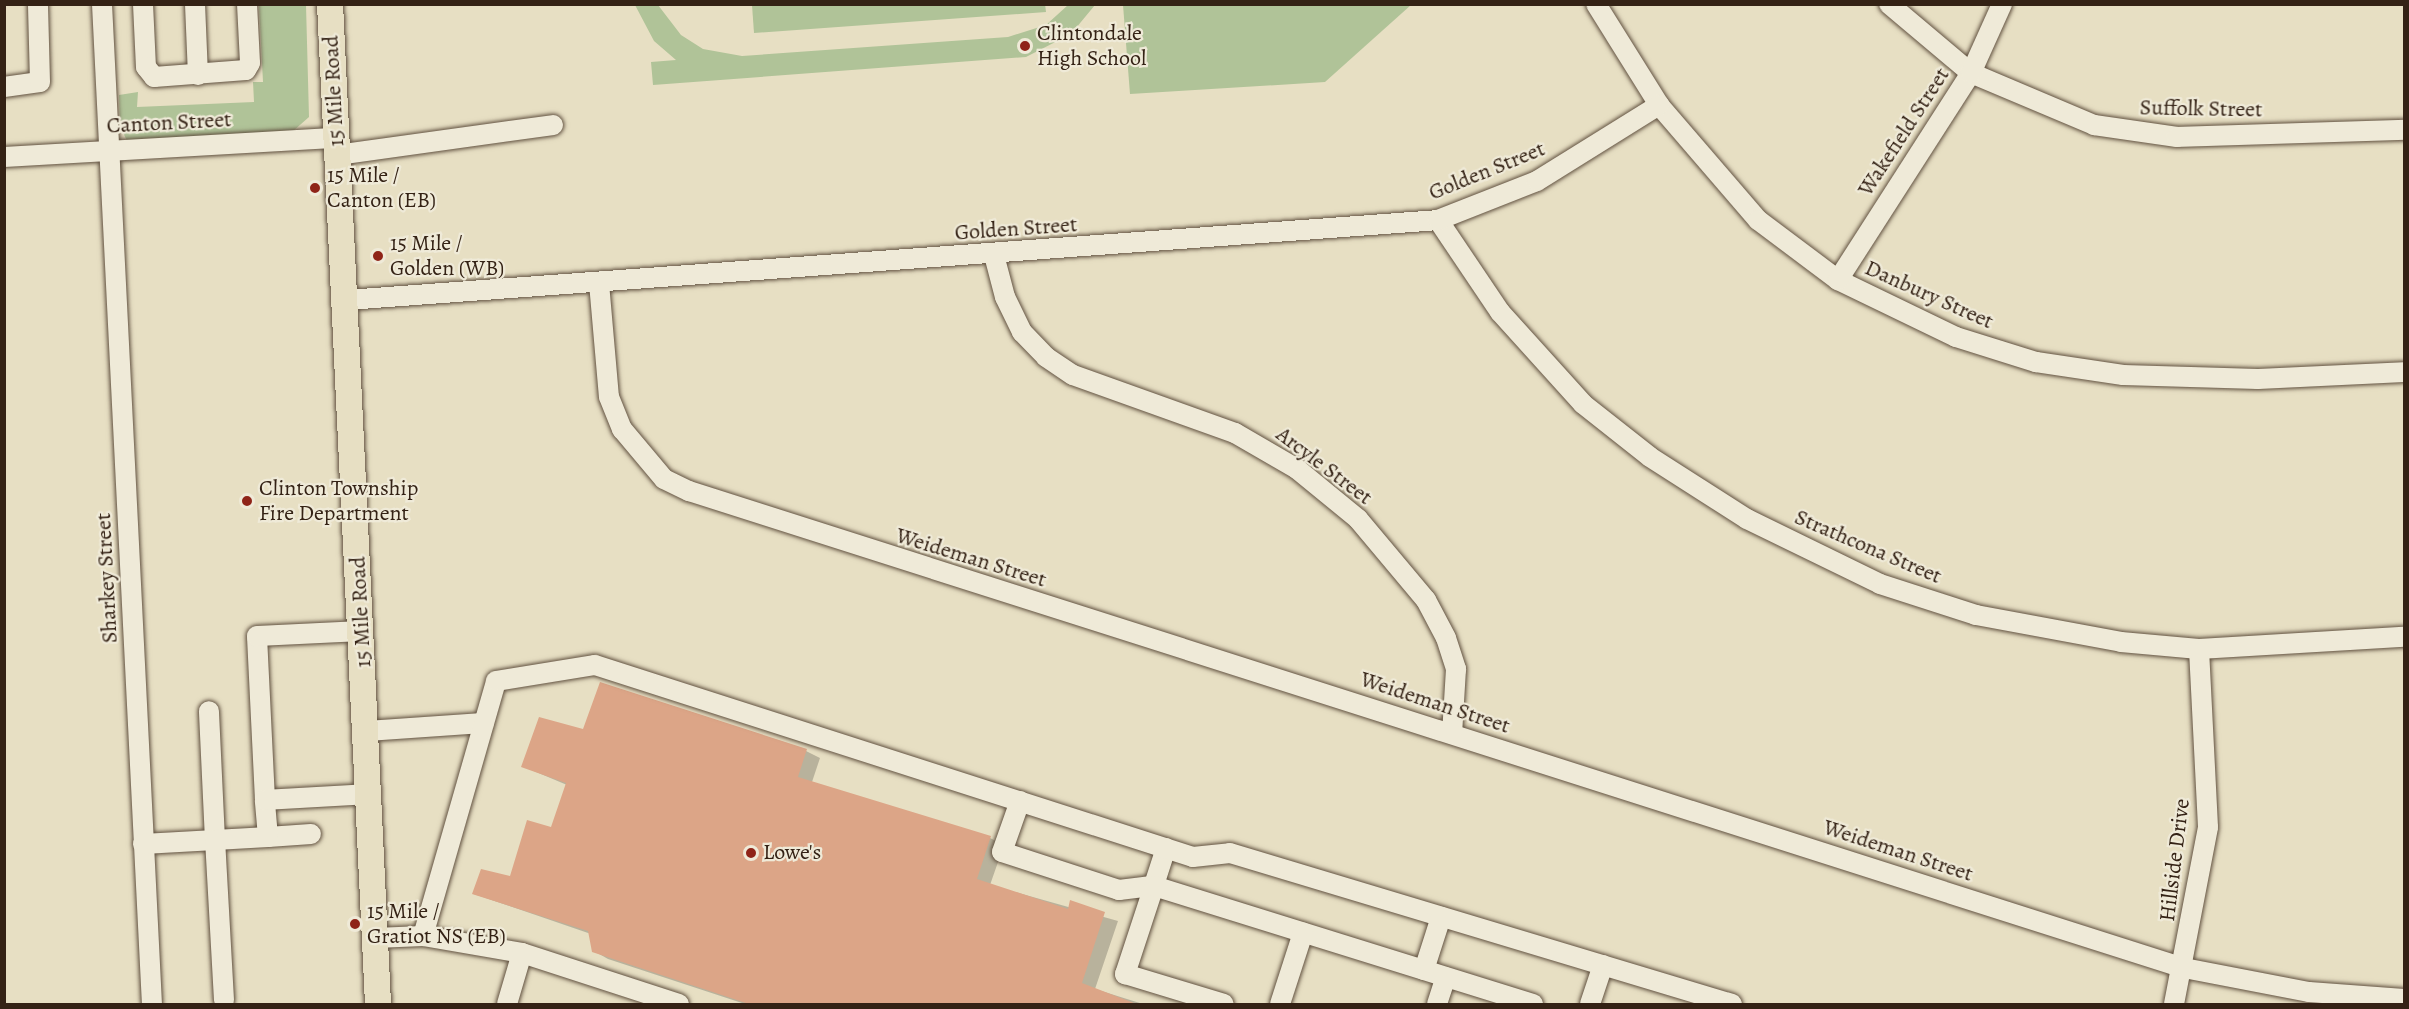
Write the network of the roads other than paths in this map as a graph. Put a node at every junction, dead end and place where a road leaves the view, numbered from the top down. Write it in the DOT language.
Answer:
graph roads {
  1 [pos="38,4"];
  2 [pos="102,4"];
  3 [pos="143,4"];
  4 [pos="195,4"];
  5 [pos="247,4"];
  6 [pos="330,4"];
  7 [pos="1596,4"];
  8 [pos="1889,4"];
  9 [pos="2002,4"];
  10 [pos="1971,73"];
  11 [pos="198,75"];
  12 [pos="4,87"];
  13 [pos="1659,105"];
  14 [pos="553,125"];
  15 [pos="2404,130"];
  16 [pos="336,147"];
  17 [pos="111,149"];
  18 [pos="4,157"];
  19 [pos="1438,220"];
  20 [pos="994,255"];
  21 [pos="1838,280"];
  22 [pos="599,283"];
  23 [pos="347,300"];
  24 [pos="2404,372"];
  25 [pos="362,631"];
  26 [pos="2404,637"];
  27 [pos="2199,649"];
  28 [pos="209,711"];
  29 [pos="484,723"];
  30 [pos="366,731"];
  31 [pos="1452,734"];
  32 [pos="369,794"];
  33 [pos="266,800"];
  34 [pos="1020,801"];
  35 [pos="311,834"];
  36 [pos="268,837"];
  37 [pos="215,840"];
  38 [pos="142,844"];
  39 [pos="1166,848"];
  40 [pos="1154,886"];
  41 [pos="1441,916"];
  42 [pos="1303,933"];
  43 [pos="423,936"];
  44 [pos="375,938"];
  45 [pos="522,953"];
  46 [pos="1603,965"];
  47 [pos="2184,968"];
  48 [pos="1424,970"];
  49 [pos="1446,977"];
  50 [pos="2404,999"];
  51 [pos="224,1000"];
  52 [pos="152,1005"];
  53 [pos="378,1005"];
  54 [pos="507,1005"];
  55 [pos="680,1005"];
  56 [pos="1224,1005"];
  57 [pos="1280,1005"];
  58 [pos="1437,1005"];
  59 [pos="1533,1005"];
  60 [pos="1590,1005"];
  61 [pos="1732,1005"];
  62 [pos="2174,1005"];
  1 -- 12 [label="street"];
  2 -- 17 [label="street, Sharkey Street"];
  3 -- 11 [label="street"];
  4 -- 11 [label="street"];
  5 -- 11 [label="street"];
  6 -- 16 [label="main road, 15 Mile Road"];
  7 -- 13 [label="street, Danbury Street"];
  8 -- 10 [label="street, Suffolk Street"];
  9 -- 10 [label="street, Wakefield Street"];
  10 -- 15 [label="street, Suffolk Street"];
  10 -- 21 [label="street, Wakefield Street"];
  13 -- 19 [label="street, Golden Street"];
  13 -- 21 [label="street, Danbury Street"];
  14 -- 16 [label="street, Canton Street"];
  16 -- 17 [label="street, Canton Street"];
  16 -- 23 [label="main road, 15 Mile Road"];
  17 -- 18 [label="street, Canton Street"];
  17 -- 38 [label="street, Sharkey Street"];
  19 -- 20 [label="street, Golden Street"];
  19 -- 27 [label="street, Strathcona Street"];
  20 -- 22 [label="street, Golden Street"];
  20 -- 31 [label="street, Arcyle Street"];
  21 -- 24 [label="street, Danbury Street"];
  22 -- 23 [label="street, Golden Street"];
  22 -- 31 [label="street, Weideman Street"];
  23 -- 25 [label="main road, 15 Mile Road"];
  25 -- 30 [label="main road, 15 Mile Road"];
  25 -- 33 [label="street"];
  26 -- 27 [label="street, Strathcona Street"];
  27 -- 47 [label="street, Hillside Drive"];
  28 -- 37 [label="street"];
  29 -- 30 [label="street"];
  29 -- 34 [label="street"];
  29 -- 43 [label="street"];
  30 -- 32 [label="main road, 15 Mile Road"];
  31 -- 47 [label="street, Weideman Street"];
  32 -- 33 [label="street"];
  32 -- 44 [label="main road, 15 Mile Road"];
  33 -- 36 [label="street"];
  34 -- 39 [label="street"];
  34 -- 40 [label="street"];
  35 -- 36 [label="street"];
  36 -- 37 [label="street"];
  37 -- 38 [label="street"];
  37 -- 51 [label="street"];
  38 -- 52 [label="street, Sharkey Street"];
  39 -- 40 [label="street"];
  39 -- 41 [label="street"];
  40 -- 42 [label="street"];
  40 -- 56 [label="street"];
  41 -- 46 [label="street"];
  41 -- 48 [label="street"];
  42 -- 48 [label="street"];
  42 -- 57 [label="street"];
  43 -- 44 [label="street"];
  43 -- 45 [label="street"];
  44 -- 53 [label="main road, 15 Mile Road"];
  45 -- 54 [label="street"];
  45 -- 55 [label="street"];
  46 -- 60 [label="street"];
  46 -- 61 [label="street"];
  47 -- 50 [label="street, Weideman Street"];
  47 -- 62 [label="street, Hillside Drive"];
  48 -- 49 [label="street"];
  49 -- 58 [label="street"];
  49 -- 59 [label="street"];
}
